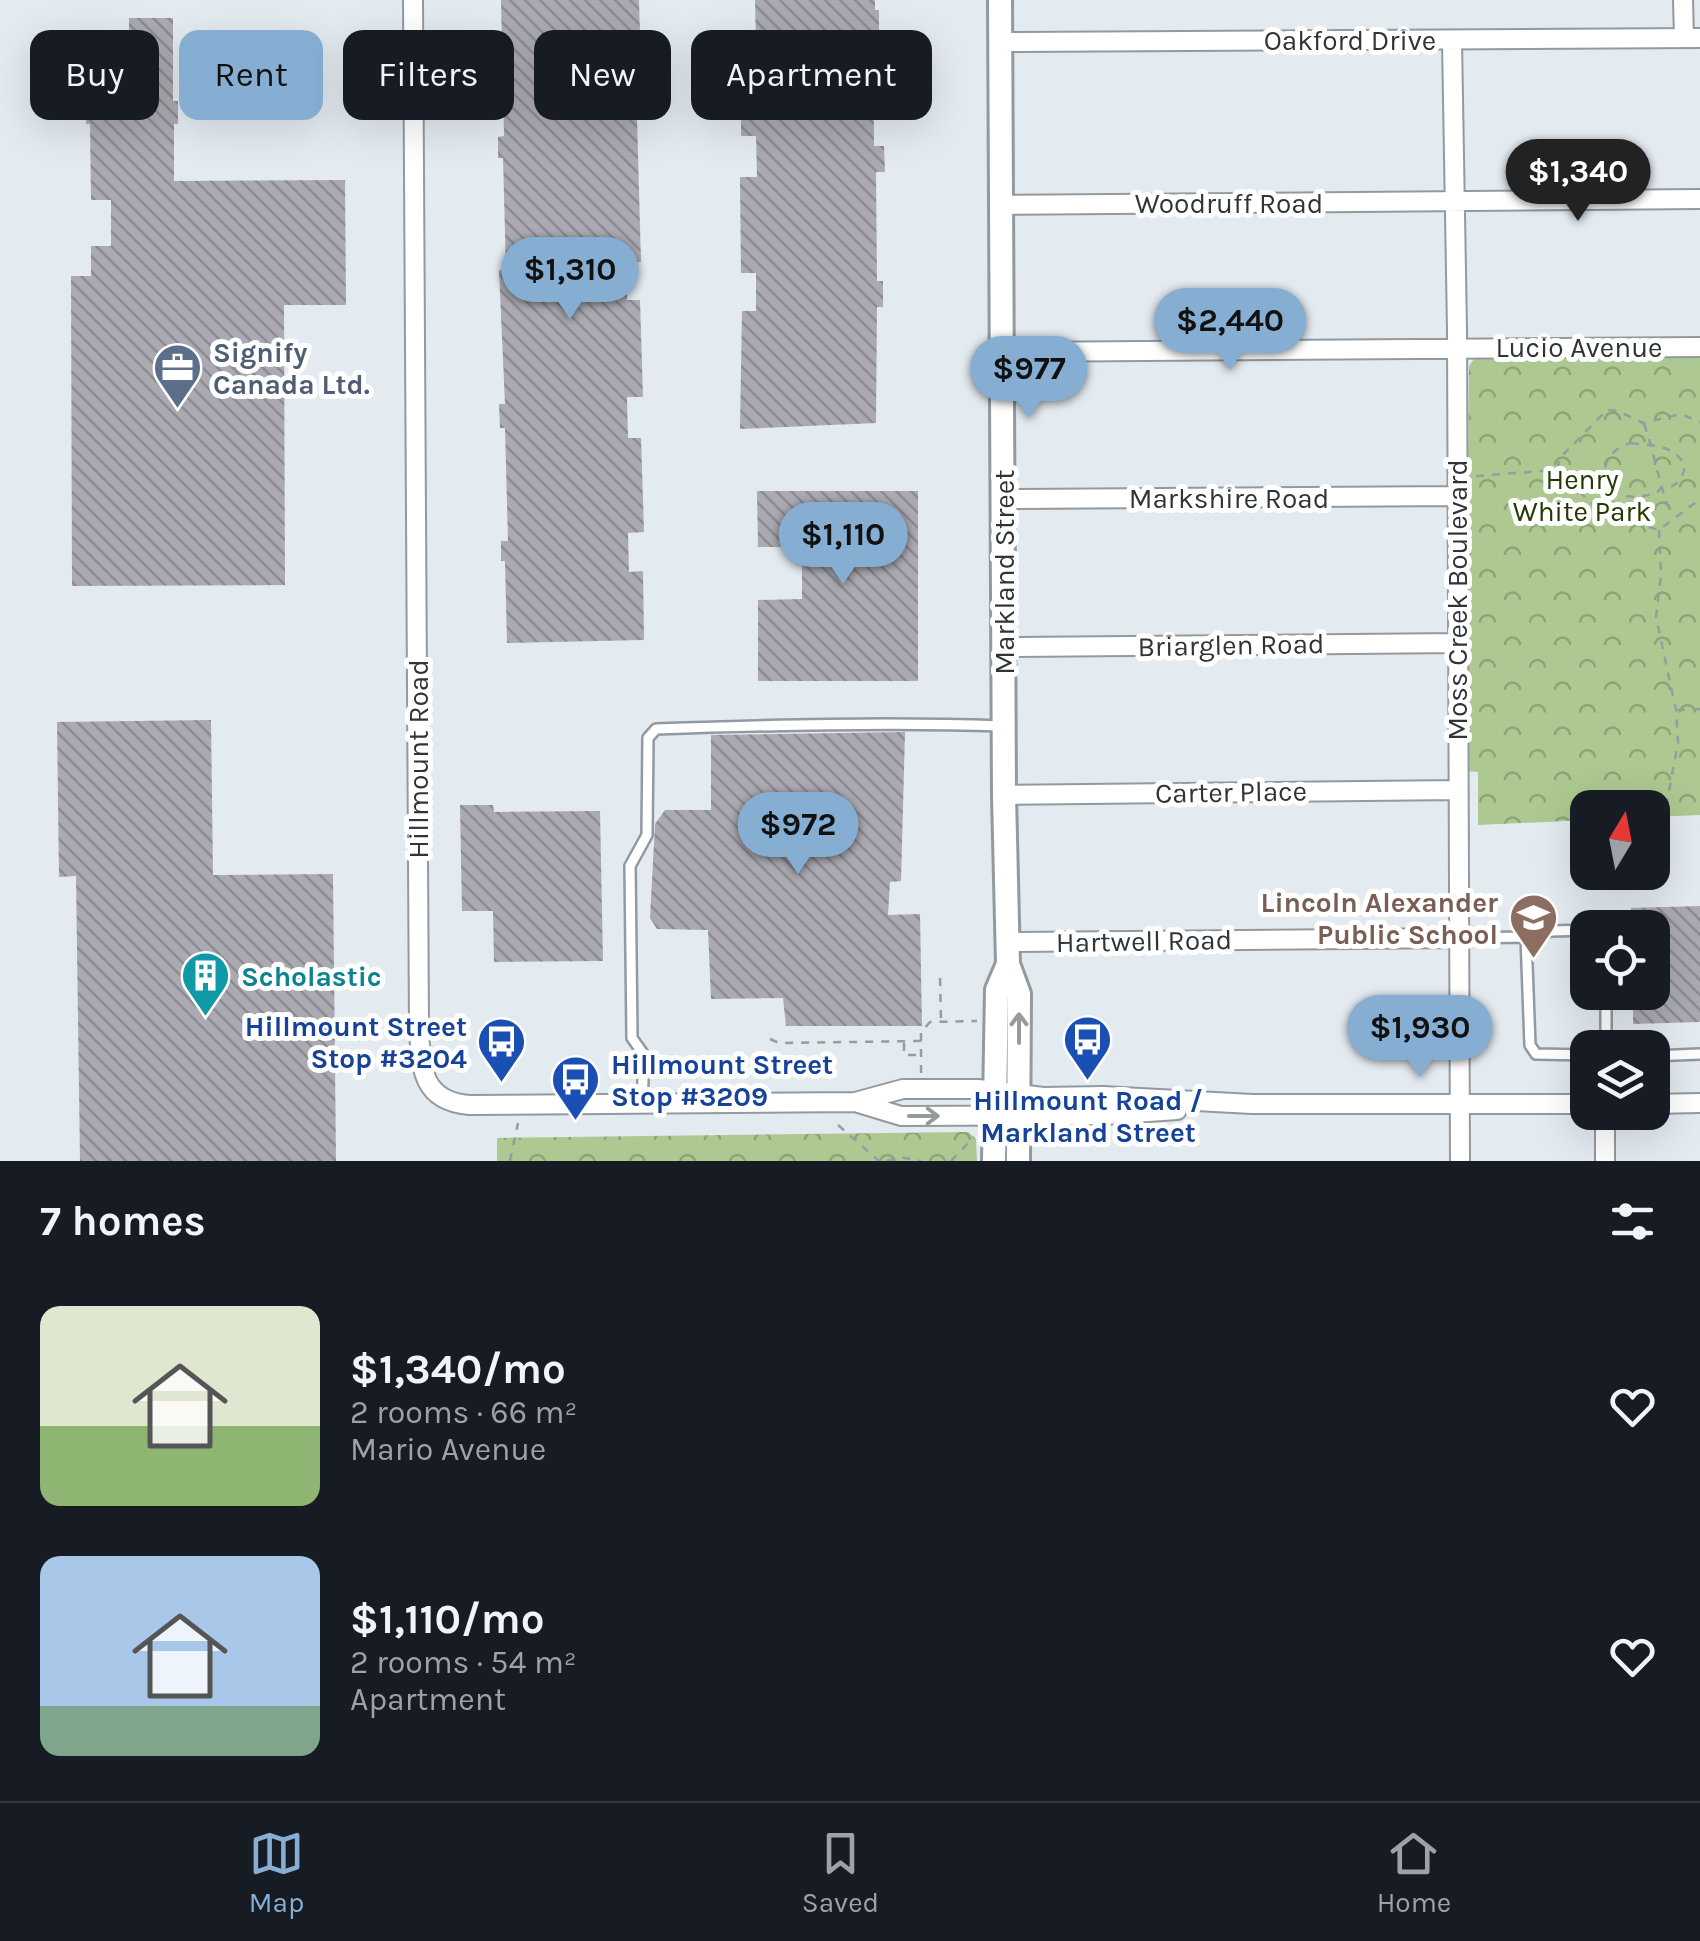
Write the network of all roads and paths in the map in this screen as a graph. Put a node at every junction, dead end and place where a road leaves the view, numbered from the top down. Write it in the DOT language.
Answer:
graph roads {
  1 [pos="413,0"];
  2 [pos="1000,0"];
  3 [pos="1684,0"];
  4 [pos="1692,38"];
  5 [pos="1452,40"];
  6 [pos="1000,42"];
  7 [pos="1700,199"];
  8 [pos="1456,201"];
  9 [pos="1001,205"];
  10 [pos="1700,346"];
  11 [pos="1457,348"];
  12 [pos="1002,352"];
  13 [pos="1700,422"];
  14 [pos="1643,423"];
  15 [pos="1649,446"];
  16 [pos="1556,470"];
  17 [pos="1465,478"];
  18 [pos="1661,488"];
  19 [pos="1456,496"];
  20 [pos="1642,496"];
  21 [pos="1003,499"];
  22 [pos="1700,499"];
  23 [pos="1674,519"];
  24 [pos="1643,526"];
  25 [pos="1659,530"];
  26 [pos="1458,643"];
  27 [pos="1004,647"];
  28 [pos="1700,709"];
  29 [pos="1676,710"];
  30 [pos="1004,726"];
  31 [pos="1458,790"];
  32 [pos="1669,790"];
  33 [pos="1004,795"];
  34 [pos="1570,930"];
  35 [pos="1526,937"];
  36 [pos="1460,938"];
  37 [pos="1008,953"];
  38 [pos="940,978"];
  39 [pos="978,1020"];
  40 [pos="941,1021"];
  41 [pos="770,1038"];
  42 [pos="904,1041"];
  43 [pos="921,1041"];
  44 [pos="1700,1054"];
  45 [pos="921,1055"];
  46 [pos="1570,1055"];
  47 [pos="1670,1055"];
  48 [pos="921,1080"];
  49 [pos="854,1102"];
  50 [pos="1700,1103"];
  51 [pos="642,1104"];
  52 [pos="1458,1104"];
  53 [pos="1570,1104"];
  54 [pos="1670,1104"];
  55 [pos="1001,1110"];
  56 [pos="518,1124"];
  57 [pos="838,1124"];
  58 [pos="1605,1130"];
  59 [pos="510,1161"];
  60 [pos="879,1161"];
  61 [pos="887,1161"];
  62 [pos="921,1161"];
  63 [pos="951,1161"];
  64 [pos="994,1161"];
  65 [pos="1018,1161"];
  66 [pos="1460,1161"];
  67 [pos="1605,1161"];
  1 -- 51 [label="street, Hillmount Road"];
  2 -- 6 [label="street, Markland Street"];
  3 -- 4 [label="street"];
  4 -- 5 [label="street, Oakford Drive"];
  5 -- 6 [label="street, Oakford Drive"];
  5 -- 8 [label="street, Moss Creek Boulevard"];
  6 -- 9 [label="street, Markland Street"];
  7 -- 8 [label="street, Woodruff Road"];
  8 -- 9 [label="street, Woodruff Road"];
  8 -- 11 [label="street, Moss Creek Boulevard"];
  9 -- 12 [label="street, Markland Street"];
  10 -- 11 [label="street, Lucio Avenue"];
  11 -- 12 [label="street, Lucio Avenue"];
  11 -- 19 [label="street, Moss Creek Boulevard"];
  12 -- 21 [label="street, Markland Street"];
  13 -- 14 [label="path"];
  14 -- 15 [label="path"];
  14 -- 16 [label="path"];
  15 -- 18 [label="path"];
  15 -- 18 [label="path"];
  15 -- 20 [label="path"];
  16 -- 17 [label="path"];
  16 -- 24 [label="path"];
  18 -- 20 [label="path"];
  18 -- 23 [label="path"];
  19 -- 21 [label="street, Markshire Road"];
  19 -- 26 [label="street, Moss Creek Boulevard"];
  20 -- 24 [label="path"];
  21 -- 27 [label="street, Markland Street"];
  22 -- 23 [label="path"];
  23 -- 25 [label="path"];
  24 -- 25 [label="path"];
  25 -- 29 [label="path"];
  26 -- 27 [label="street, Briarglen Road"];
  26 -- 31 [label="street, Moss Creek Boulevard"];
  27 -- 30 [label="street, Markland Street"];
  28 -- 29 [label="path"];
  29 -- 32 [label="path"];
  30 -- 33 [label="street, Markland Street"];
  30 -- 51 [label="lane"];
  31 -- 33 [label="street, Carter Place"];
  31 -- 36 [label="street, Moss Creek Boulevard"];
  33 -- 37 [label="street, Markland Street"];
  34 -- 35 [label="lane"];
  35 -- 36 [label="lane"];
  35 -- 46 [label="lane"];
  36 -- 37 [label="street, Hartwell Road"];
  36 -- 52 [label="street, Moss Creek Boulevard"];
  37 -- 55 [label="street, Markland Street"];
  38 -- 40 [label="path"];
  39 -- 40 [label="path"];
  40 -- 43 [label="path"];
  41 -- 42 [label="path"];
  42 -- 43 [label="path"];
  42 -- 45 [label="path"];
  43 -- 45 [label="path"];
  44 -- 47 [label="lane"];
  45 -- 48 [label="path"];
  49 -- 51 [label="street, Hillmount Road"];
  49 -- 55 [label="street, Hillmount Road, one-way"];
  49 -- 55 [label="street, Hillmount Road"];
  50 -- 54 [label="street"];
  52 -- 53 [label="street, Hillmount Road"];
  52 -- 55 [label="street, Hillmount Road"];
  52 -- 66 [label="street, Moss Creek Boulevard"];
  55 -- 63 [label="path"];
  55 -- 64 [label="street, Markland Street"];
  55 -- 65 [label="street, Markland Street"];
  56 -- 59 [label="path"];
  57 -- 60 [label="path"];
  58 -- 67 [label="street"];
  61 -- 62 [label="path"];
}
